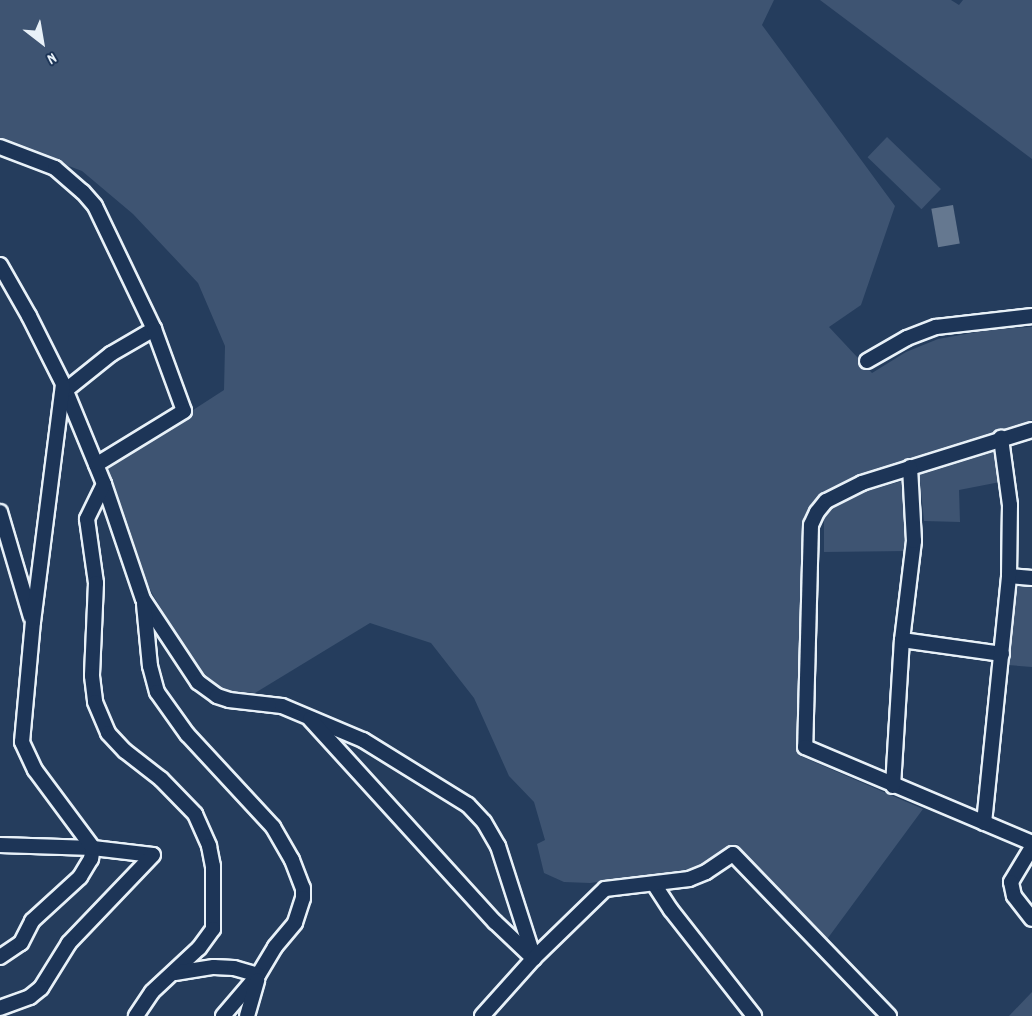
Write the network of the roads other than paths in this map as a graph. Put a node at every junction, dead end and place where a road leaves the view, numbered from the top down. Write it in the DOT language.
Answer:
graph roads {
  1 [pos="0,147"];
  2 [pos="0,265"];
  3 [pos="1032,316"];
  4 [pos="154,328"];
  5 [pos="867,361"];
  6 [pos="64,387"];
  7 [pos="1032,430"];
  8 [pos="1001,438"];
  9 [pos="96,465"];
  10 [pos="910,467"];
  11 [pos="104,484"];
  12 [pos="0,512"];
  13 [pos="1009,576"];
  14 [pos="1032,578"];
  15 [pos="143,599"];
  16 [pos="33,622"];
  17 [pos="902,640"];
  18 [pos="1002,654"];
  19 [pos="306,715"];
  20 [pos="893,786"];
  21 [pos="984,823"];
  22 [pos="0,845"];
  23 [pos="1032,845"];
  24 [pos="93,848"];
  25 [pos="654,884"];
  26 [pos="1032,919"];
  27 [pos="0,957"];
  28 [pos="534,958"];
  29 [pos="169,975"];
  30 [pos="258,975"];
  31 [pos="0,1008"];
  32 [pos="136,1016"];
  33 [pos="223,1016"];
  34 [pos="247,1016"];
  35 [pos="482,1016"];
  36 [pos="754,1016"];
  37 [pos="889,1016"];
  1 -- 4 [label="street"];
  2 -- 6 [label="street"];
  3 -- 5 [label="street"];
  4 -- 6 [label="street"];
  4 -- 9 [label="street"];
  6 -- 9 [label="street"];
  6 -- 16 [label="street"];
  7 -- 8 [label="street"];
  8 -- 10 [label="street"];
  8 -- 13 [label="street"];
  9 -- 11 [label="street"];
  10 -- 17 [label="street"];
  10 -- 20 [label="street"];
  11 -- 15 [label="street"];
  11 -- 29 [label="street"];
  12 -- 16 [label="street"];
  13 -- 14 [label="street"];
  13 -- 18 [label="street"];
  15 -- 19 [label="street"];
  15 -- 30 [label="street"];
  16 -- 24 [label="street"];
  17 -- 18 [label="street"];
  17 -- 20 [label="street"];
  18 -- 21 [label="street"];
  19 -- 28 [label="street"];
  19 -- 28 [label="street"];
  20 -- 21 [label="street"];
  21 -- 23 [label="street"];
  22 -- 24 [label="street"];
  23 -- 26 [label="street"];
  24 -- 27 [label="street"];
  24 -- 31 [label="street"];
  25 -- 28 [label="street"];
  25 -- 36 [label="street"];
  25 -- 37 [label="street"];
  28 -- 35 [label="street"];
  29 -- 30 [label="street"];
  29 -- 32 [label="street"];
  30 -- 33 [label="street"];
  30 -- 34 [label="street"];
}
